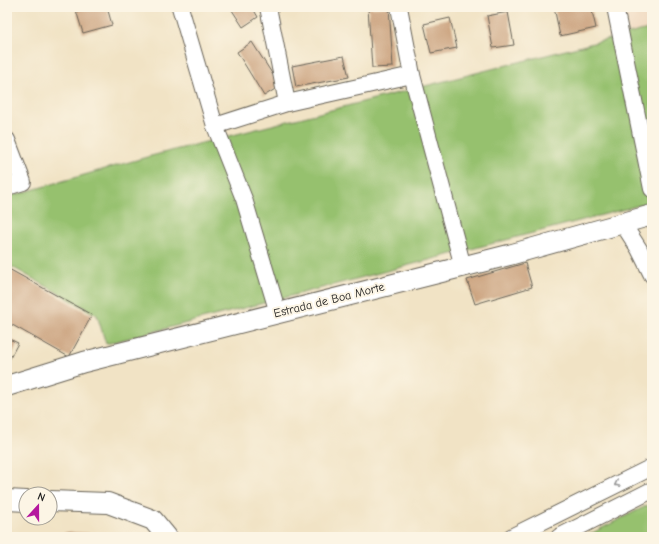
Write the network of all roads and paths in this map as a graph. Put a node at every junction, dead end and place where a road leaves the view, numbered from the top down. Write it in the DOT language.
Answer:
graph roads {
  1 [pos="180,7"];
  2 [pos="268,7"];
  3 [pos="399,7"];
  4 [pos="615,7"];
  5 [pos="412,76"];
  6 [pos="287,103"];
  7 [pos="215,126"];
  8 [pos="7,140"];
  9 [pos="7,186"];
  10 [pos="652,189"];
  11 [pos="652,215"];
  12 [pos="623,224"];
  13 [pos="463,267"];
  14 [pos="652,275"];
  15 [pos="278,313"];
  16 [pos="7,386"];
  17 [pos="652,467"];
  18 [pos="652,490"];
  19 [pos="7,500"];
  20 [pos="18,501"];
  21 [pos="58,501"];
  22 [pos="167,537"];
  23 [pos="511,537"];
  24 [pos="559,537"];
  1 -- 7 [label="street"];
  2 -- 6 [label="street"];
  3 -- 5 [label="street"];
  4 -- 10 [label="street"];
  5 -- 6 [label="street"];
  5 -- 13 [label="street"];
  6 -- 7 [label="street"];
  7 -- 15 [label="street"];
  8 -- 9 [label="street"];
  11 -- 12 [label="main road, Estrada de Boa Morte"];
  12 -- 13 [label="main road, Estrada de Boa Morte"];
  12 -- 14 [label="street"];
  13 -- 15 [label="main road, Estrada de Boa Morte"];
  15 -- 16 [label="main road, Estrada de Boa Morte"];
  17 -- 23 [label="street, one-way"];
  18 -- 24 [label="street"];
  19 -- 20 [label="main road"];
  21 -- 22 [label="main road"];
}
